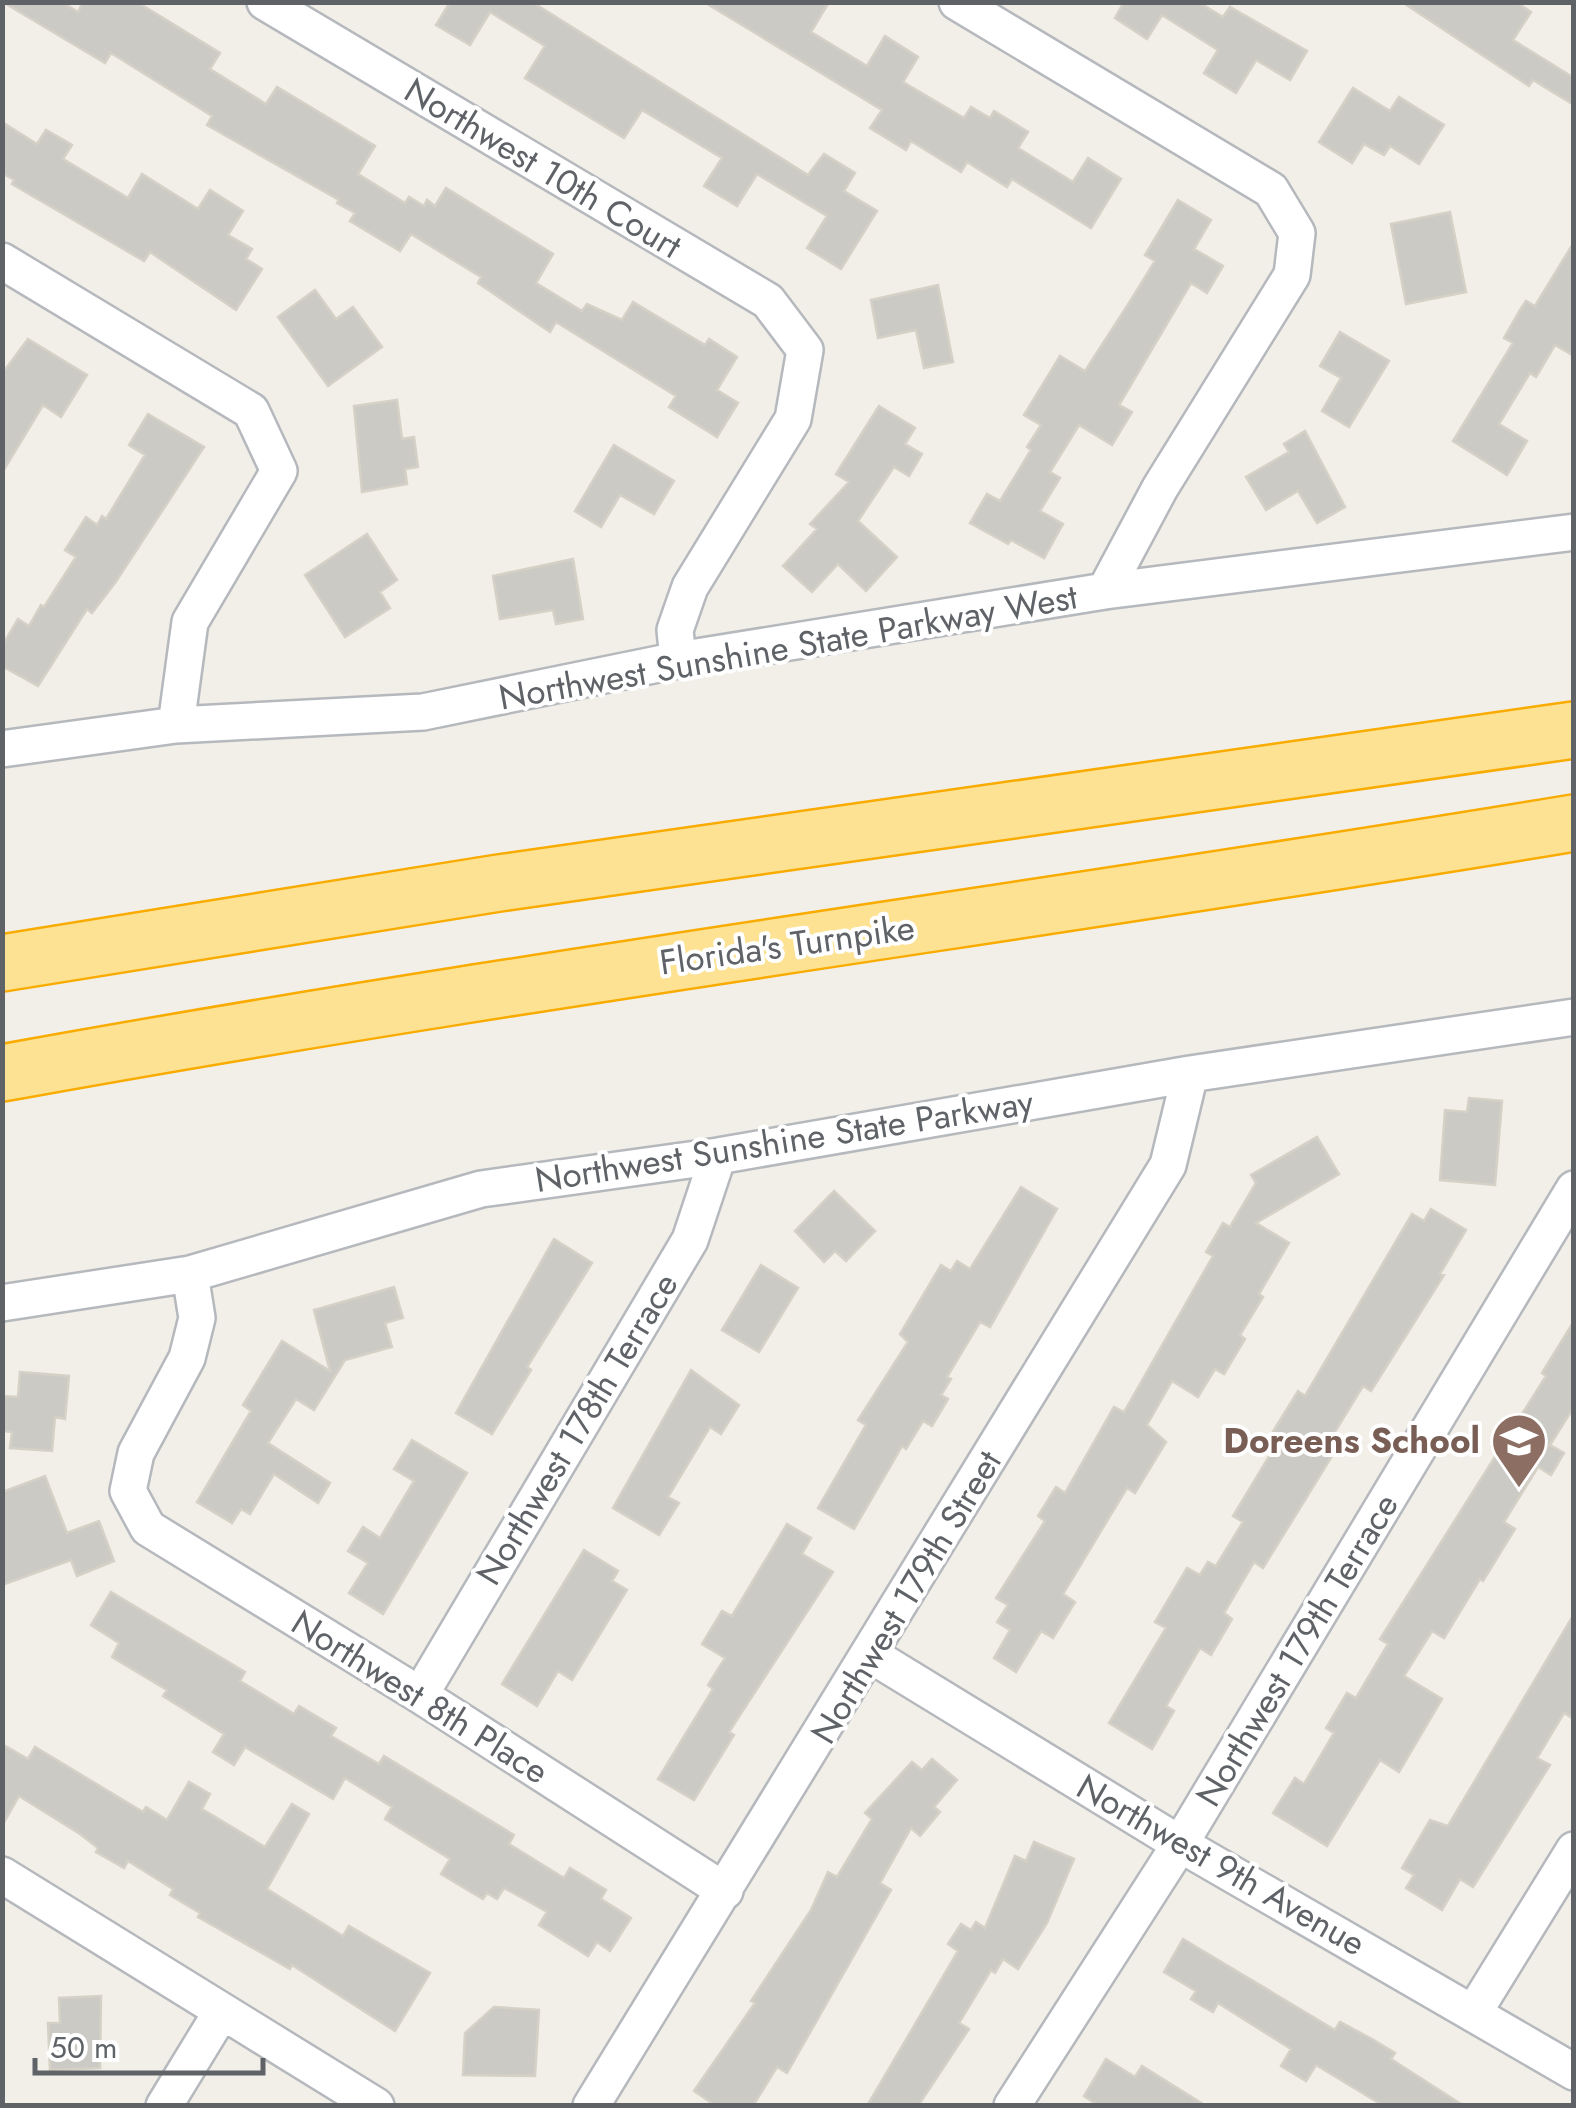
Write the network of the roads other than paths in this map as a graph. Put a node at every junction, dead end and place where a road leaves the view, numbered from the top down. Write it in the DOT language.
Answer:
graph roads {
  1 [pos="265,2"];
  2 [pos="957,2"];
  3 [pos="2,260"];
  4 [pos="1574,532"];
  5 [pos="1106,591"];
  6 [pos="678,660"];
  7 [pos="176,724"];
  8 [pos="1574,730"];
  9 [pos="2,749"];
  10 [pos="1574,823"];
  11 [pos="2,963"];
  12 [pos="1574,1017"];
  13 [pos="2,1073"];
  14 [pos="1190,1074"];
  15 [pos="718,1156"];
  16 [pos="1574,1189"];
  17 [pos="190,1274"];
  18 [pos="2,1304"];
  19 [pos="871,1655"];
  20 [pos="420,1695"];
  21 [pos="1180,1844"];
  22 [pos="1574,1850"];
  23 [pos="2,1875"];
  24 [pos="725,1891"];
  25 [pos="222,2010"];
  26 [pos="1474,2012"];
  27 [pos="1574,2072"];
  28 [pos="164,2106"];
  29 [pos="376,2106"];
  30 [pos="592,2106"];
  31 [pos="1012,2106"];
  1 -- 6 [label="street, Northwest 10th Court"];
  2 -- 5 [label="street"];
  3 -- 7 [label="street"];
  4 -- 5 [label="street, Northwest Sunshine State Parkway West"];
  5 -- 6 [label="street, Northwest Sunshine State Parkway West"];
  6 -- 7 [label="street, Northwest Sunshine State Parkway West"];
  7 -- 9 [label="street, Northwest Sunshine State Parkway West"];
  8 -- 11 [label="highway"];
  10 -- 13 [label="highway, Florida's Turnpike"];
  12 -- 14 [label="street, Northwest Sunshine State Parkway"];
  14 -- 15 [label="street, Northwest Sunshine State Parkway"];
  14 -- 19 [label="street, Northwest 179th Street"];
  15 -- 17 [label="street, Northwest Sunshine State Parkway"];
  15 -- 20 [label="street, Northwest 178th Terrace"];
  16 -- 21 [label="street, Northwest 179th Terrace"];
  17 -- 18 [label="street, Northwest Sunshine State Parkway"];
  17 -- 20 [label="street, Northwest 8th Place"];
  19 -- 21 [label="street, Northwest 9th Avenue"];
  19 -- 24 [label="street, Northwest 179th Street"];
  20 -- 24 [label="street, Northwest 8th Place"];
  21 -- 26 [label="street, Northwest 9th Avenue"];
  21 -- 31 [label="street, Northwest 179th Terrace"];
  22 -- 26 [label="street"];
  23 -- 25 [label="street"];
  24 -- 30 [label="street, Northwest 179th Street"];
  25 -- 28 [label="street"];
  25 -- 29 [label="street"];
  26 -- 27 [label="street, Northwest 9th Avenue"];
}
